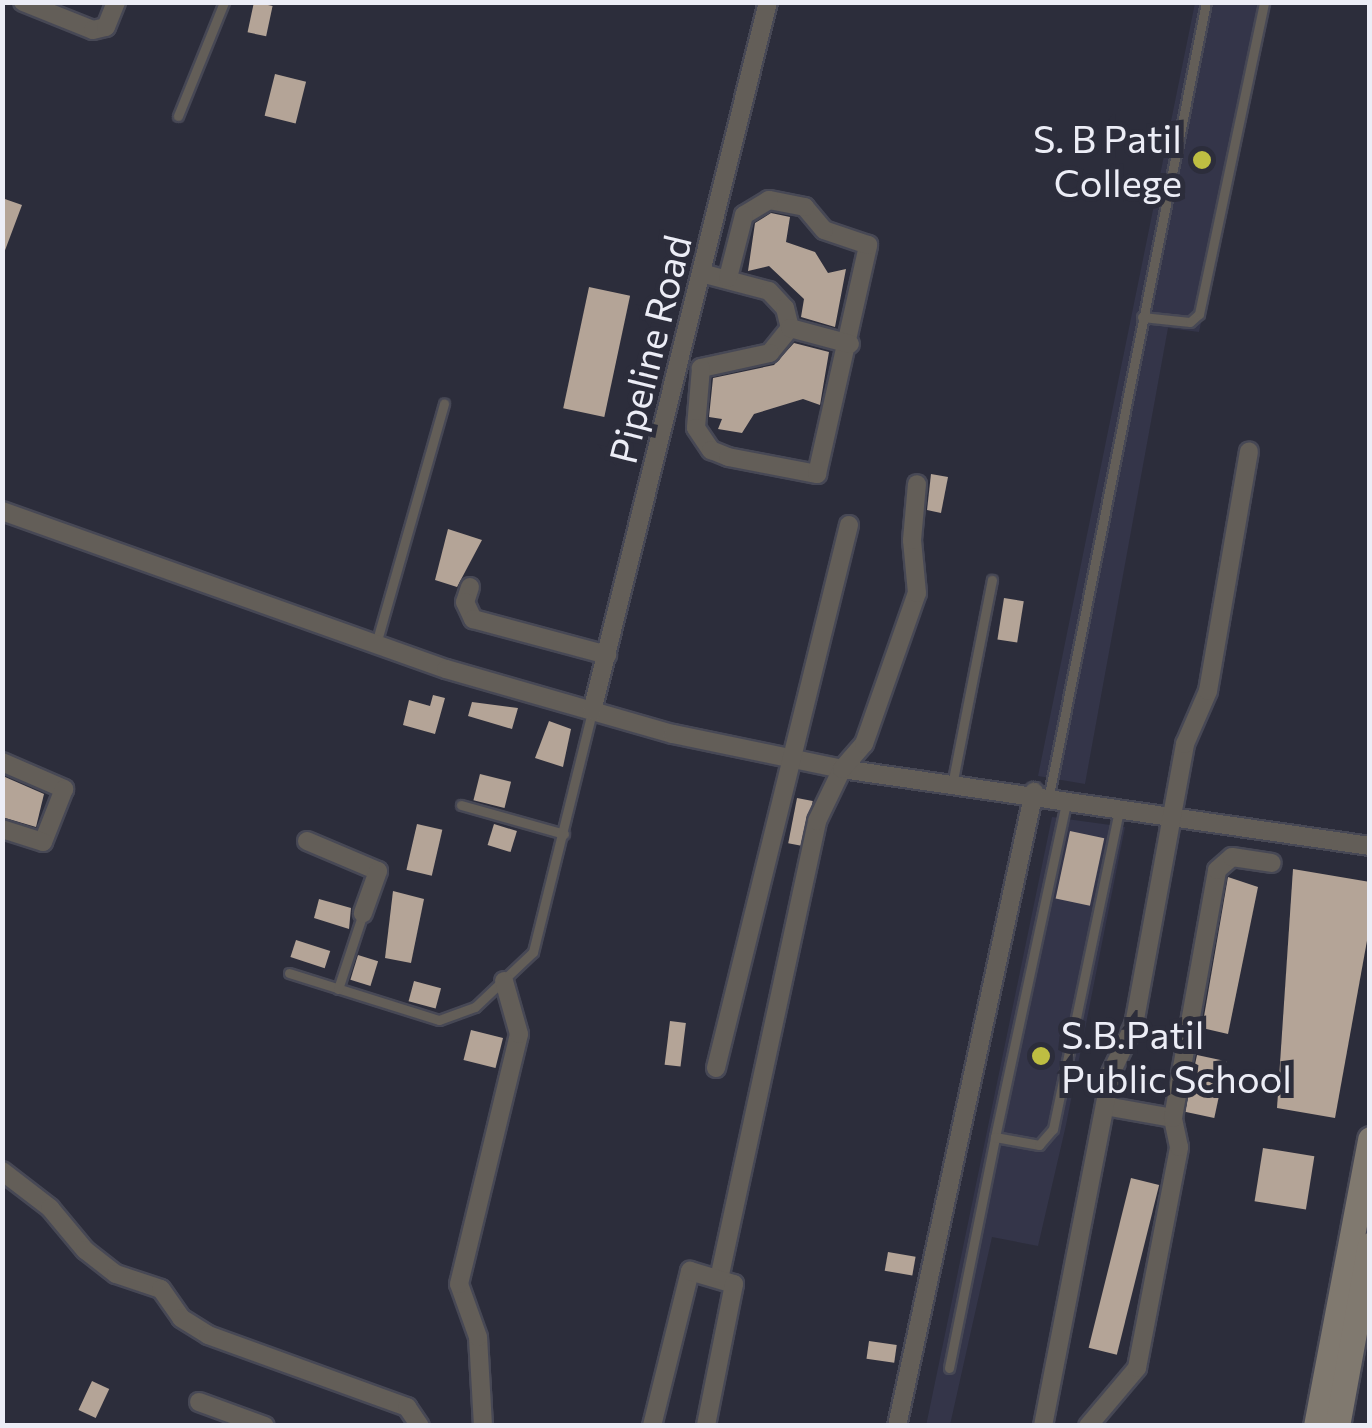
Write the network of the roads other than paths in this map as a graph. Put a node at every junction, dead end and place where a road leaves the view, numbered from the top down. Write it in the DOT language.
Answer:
graph roads {
  1 [pos="23,2"];
  2 [pos="116,2"];
  3 [pos="224,2"];
  4 [pos="768,2"];
  5 [pos="1206,2"];
  6 [pos="1264,2"];
  7 [pos="53,10"];
  8 [pos="178,116"];
  9 [pos="700,274"];
  10 [pos="728,278"];
  11 [pos="1142,317"];
  12 [pos="790,328"];
  13 [pos="850,344"];
  14 [pos="444,403"];
  15 [pos="1248,451"];
  16 [pos="917,484"];
  17 [pos="2,511"];
  18 [pos="849,525"];
  19 [pos="992,580"];
  20 [pos="470,587"];
  21 [pos="376,644"];
  22 [pos="607,655"];
  23 [pos="592,712"];
  24 [pos="796,757"];
  25 [pos="2,762"];
  26 [pos="842,768"];
  27 [pos="953,780"];
  28 [pos="1050,795"];
  29 [pos="461,804"];
  30 [pos="1120,806"];
  31 [pos="1172,814"];
  32 [pos="2,829"];
  33 [pos="564,834"];
  34 [pos="307,841"];
  35 [pos="1370,846"];
  36 [pos="1272,863"];
  37 [pos="364,913"];
  38 [pos="289,973"];
  39 [pos="504,981"];
  40 [pos="338,989"];
  41 [pos="716,1068"];
  42 [pos="1105,1106"];
  43 [pos="1173,1118"];
  44 [pos="995,1137"];
  45 [pos="1370,1139"];
  46 [pos="2,1171"];
  47 [pos="1370,1245"];
  48 [pos="719,1279"];
  49 [pos="1362,1328"];
  50 [pos="949,1368"];
  51 [pos="199,1402"];
  52 [pos="264,1426"];
  53 [pos="420,1426"];
  54 [pos="483,1426"];
  55 [pos="652,1426"];
  56 [pos="706,1426"];
  57 [pos="897,1426"];
  58 [pos="1044,1426"];
  59 [pos="1088,1426"];
  60 [pos="1316,1426"];
  61 [pos="1337,1426"];
  1 -- 7 [label="street"];
  2 -- 7 [label="street"];
  3 -- 8 [label="lane"];
  4 -- 9 [label="street, Pipeline Road"];
  5 -- 11 [label="lane"];
  6 -- 11 [label="lane"];
  9 -- 10 [label="street"];
  9 -- 22 [label="street, Pipeline Road"];
  10 -- 12 [label="street"];
  10 -- 13 [label="street"];
  11 -- 28 [label="lane"];
  12 -- 13 [label="street"];
  12 -- 13 [label="street"];
  14 -- 21 [label="lane"];
  15 -- 31 [label="street"];
  16 -- 26 [label="street"];
  17 -- 21 [label="street"];
  18 -- 24 [label="street"];
  19 -- 27 [label="lane"];
  20 -- 22 [label="street"];
  21 -- 23 [label="street"];
  22 -- 23 [label="street, Pipeline Road"];
  23 -- 24 [label="street"];
  23 -- 33 [label="lane"];
  24 -- 26 [label="street"];
  24 -- 41 [label="street"];
  25 -- 32 [label="street"];
  26 -- 27 [label="street"];
  26 -- 48 [label="street"];
  27 -- 28 [label="street"];
  28 -- 30 [label="street"];
  28 -- 44 [label="lane"];
  28 -- 57 [label="street"];
  29 -- 33 [label="lane"];
  30 -- 31 [label="street"];
  30 -- 44 [label="lane"];
  31 -- 35 [label="street"];
  31 -- 42 [label="street"];
  33 -- 39 [label="lane"];
  34 -- 37 [label="street"];
  36 -- 43 [label="street"];
  37 -- 40 [label="lane"];
  38 -- 40 [label="lane"];
  39 -- 40 [label="lane"];
  39 -- 54 [label="street"];
  42 -- 43 [label="street"];
  42 -- 58 [label="street"];
  43 -- 59 [label="street"];
  44 -- 50 [label="lane"];
  45 -- 60 [label="street"];
  46 -- 53 [label="street"];
  47 -- 49 [label="street"];
  48 -- 55 [label="street"];
  48 -- 56 [label="street"];
  49 -- 61 [label="street"];
  51 -- 52 [label="street"];
}
